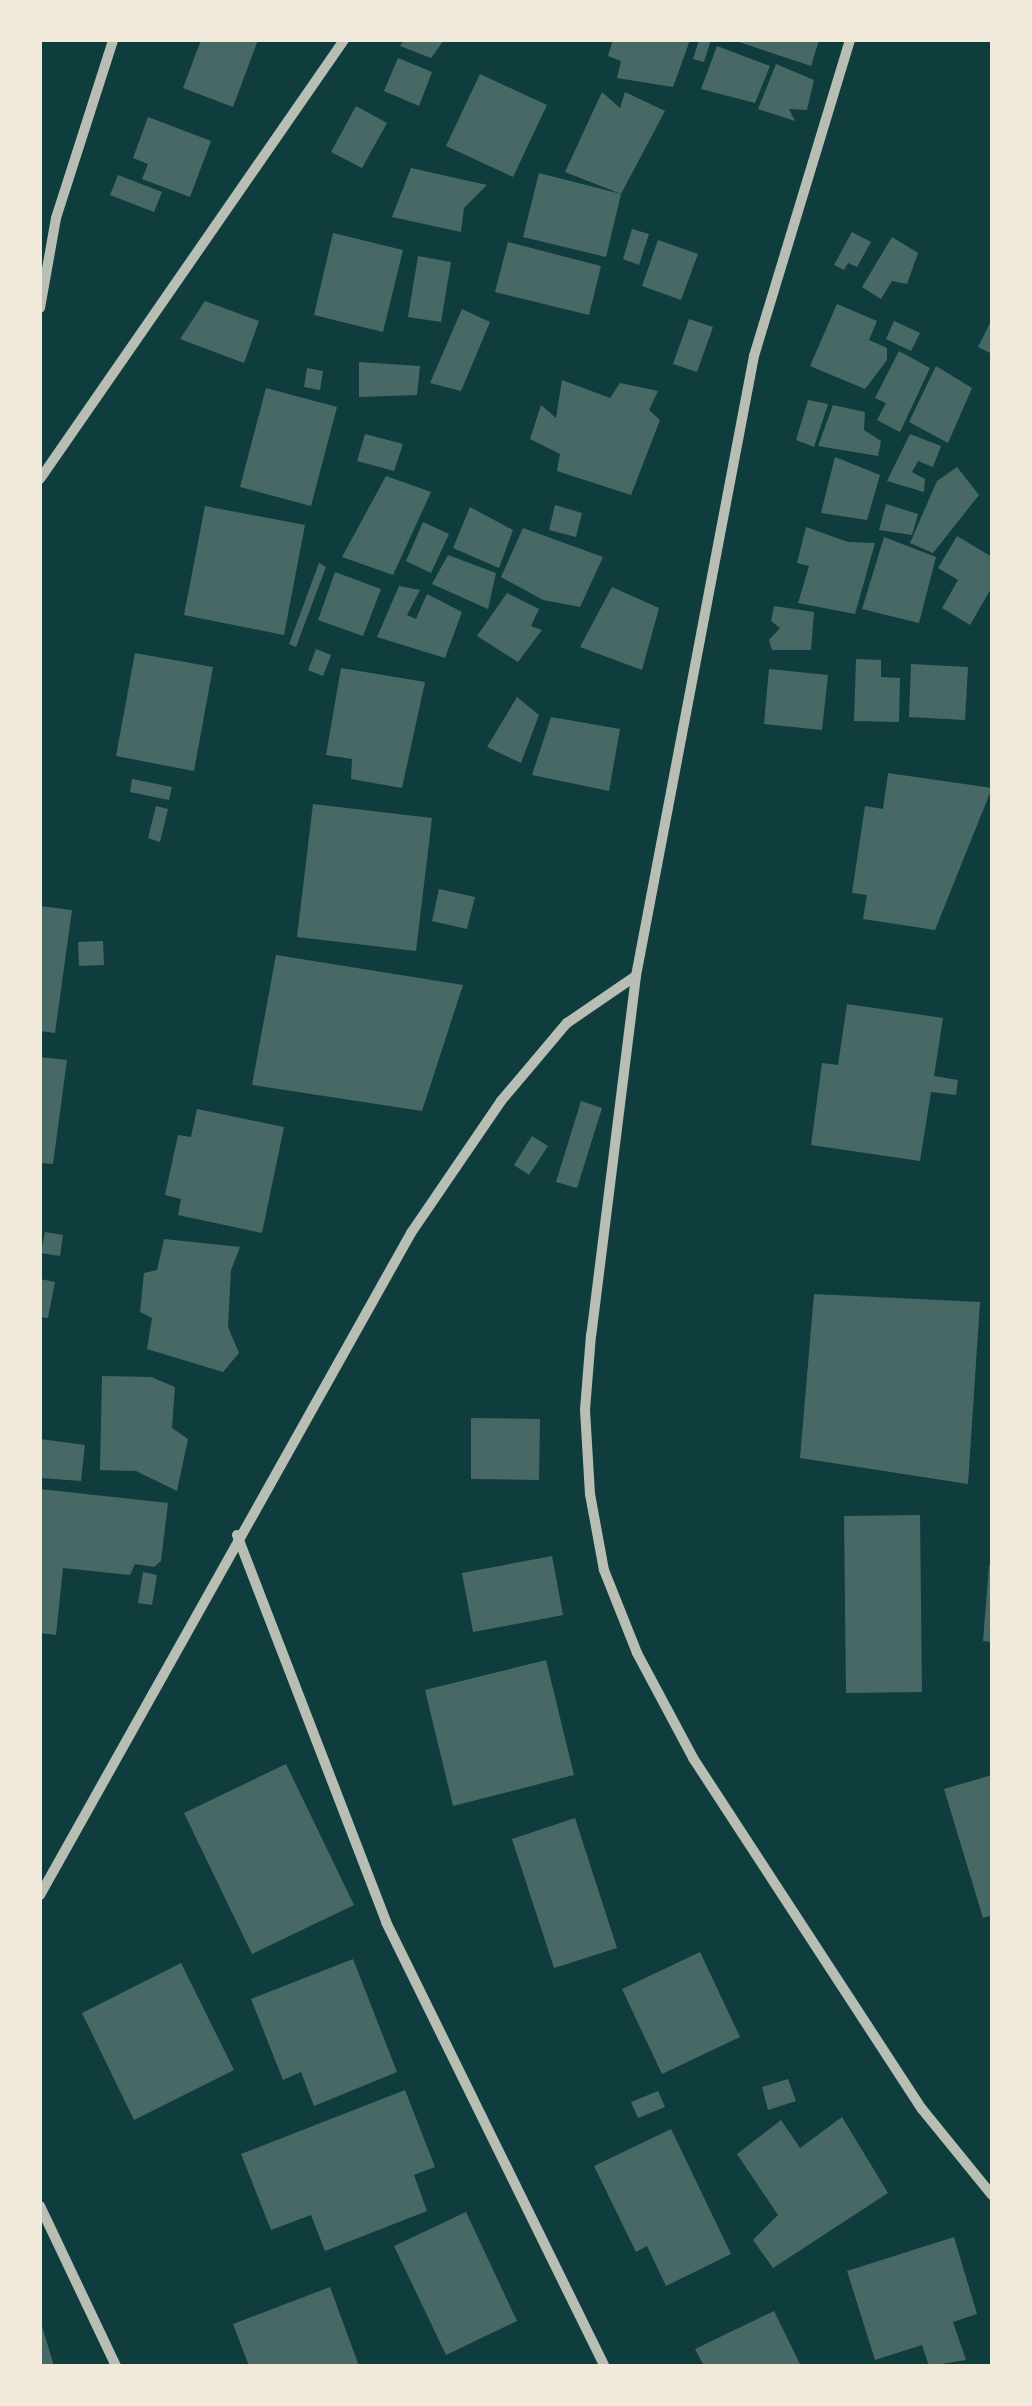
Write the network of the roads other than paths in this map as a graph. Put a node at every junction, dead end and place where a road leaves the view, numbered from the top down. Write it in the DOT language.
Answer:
graph roads {
  1 [pos="112,40"];
  2 [pos="344,40"];
  3 [pos="850,40"];
  4 [pos="40,308"];
  5 [pos="40,479"];
  6 [pos="636,976"];
  7 [pos="236,1535"];
  8 [pos="40,1895"];
  9 [pos="992,2196"];
  10 [pos="40,2206"];
  11 [pos="116,2366"];
  12 [pos="604,2366"];
  1 -- 4 [label="street"];
  2 -- 5 [label="street"];
  3 -- 6 [label="street"];
  6 -- 7 [label="street"];
  6 -- 9 [label="street"];
  7 -- 8 [label="street"];
  7 -- 12 [label="street"];
  10 -- 11 [label="street"];
}
